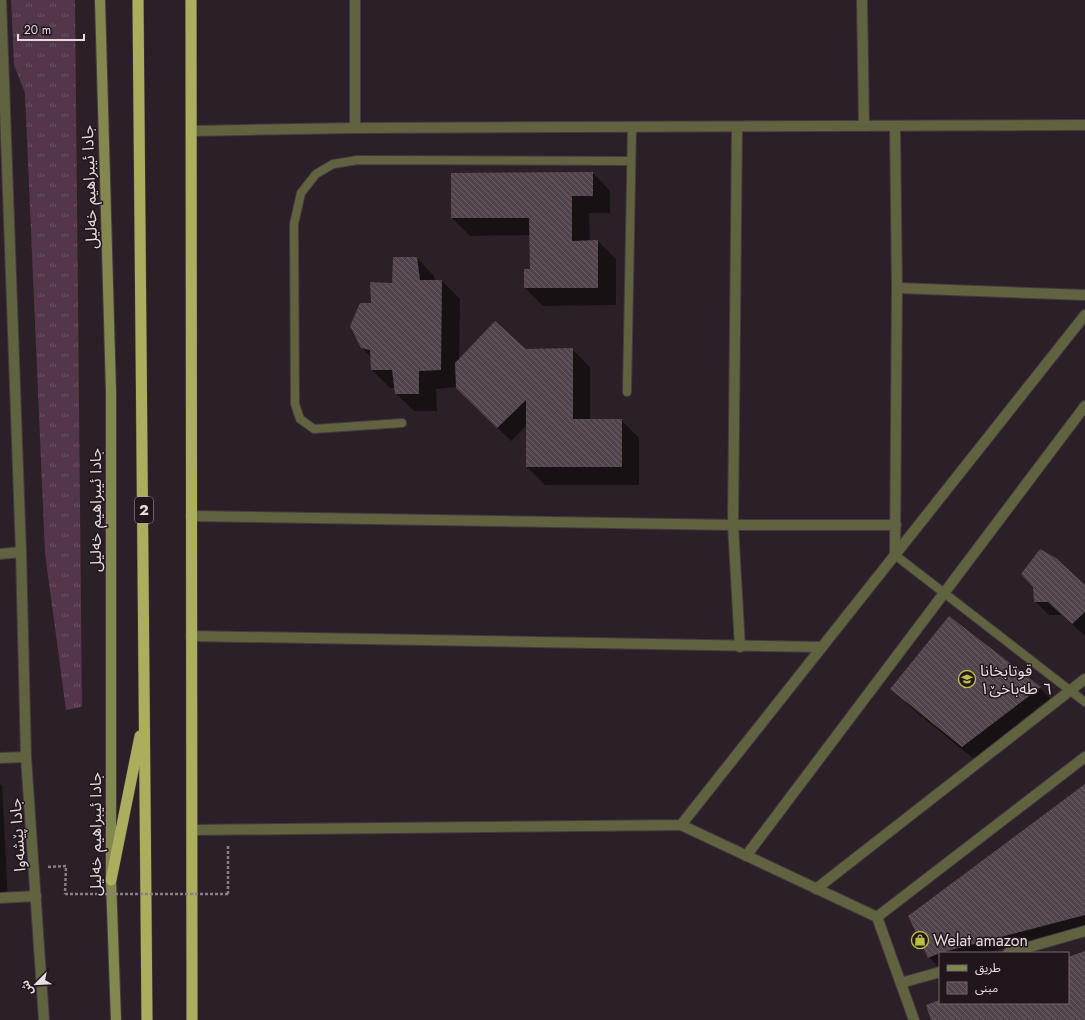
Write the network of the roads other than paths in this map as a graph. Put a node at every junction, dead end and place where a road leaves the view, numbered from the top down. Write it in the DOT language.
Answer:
graph roads {
  1 [pos="0,0"];
  2 [pos="100,0"];
  3 [pos="138,0"];
  4 [pos="191,0"];
  5 [pos="355,0"];
  6 [pos="862,0"];
  7 [pos="1,42"];
  8 [pos="1085,125"];
  9 [pos="864,126"];
  10 [pos="895,126"];
  11 [pos="632,127"];
  12 [pos="737,127"];
  13 [pos="355,128"];
  14 [pos="191,131"];
  15 [pos="631,161"];
  16 [pos="897,288"];
  17 [pos="1085,296"];
  18 [pos="1085,315"];
  19 [pos="627,392"];
  20 [pos="1085,406"];
  21 [pos="402,423"];
  22 [pos="191,516"];
  23 [pos="733,525"];
  24 [pos="896,525"];
  25 [pos="21,552"];
  26 [pos="0,554"];
  27 [pos="895,555"];
  28 [pos="944,593"];
  29 [pos="191,636"];
  30 [pos="740,647"];
  31 [pos="822,647"];
  32 [pos="1085,680"];
  33 [pos="1070,690"];
  34 [pos="146,702"];
  35 [pos="1085,702"];
  36 [pos="26,757"];
  37 [pos="1085,757"];
  38 [pos="0,758"];
  39 [pos="681,825"];
  40 [pos="193,830"];
  41 [pos="746,856"];
  42 [pos="110,880"];
  43 [pos="816,889"];
  44 [pos="36,896"];
  45 [pos="0,898"];
  46 [pos="877,917"];
  47 [pos="1085,931"];
  48 [pos="1012,952"];
  49 [pos="939,972"];
  50 [pos="901,983"];
  51 [pos="44,1020"];
  52 [pos="116,1020"];
  53 [pos="147,1020"];
  54 [pos="192,1020"];
  55 [pos="914,1020"];
  1 -- 7 [label="street, جادا پێشەوا"];
  2 -- 42 [label="main road, جادا ئیبراهیم خەلیل"];
  3 -- 34 [label="highway, 2"];
  4 -- 14 [label="highway"];
  5 -- 13 [label="street"];
  6 -- 9 [label="street"];
  7 -- 25 [label="street, جادا پێشەوا"];
  8 -- 10 [label="street"];
  9 -- 10 [label="street"];
  9 -- 12 [label="street"];
  10 -- 16 [label="street"];
  11 -- 12 [label="street"];
  11 -- 13 [label="street"];
  11 -- 15 [label="lane"];
  12 -- 23 [label="street"];
  13 -- 14 [label="street"];
  14 -- 22 [label="highway"];
  15 -- 19 [label="lane"];
  15 -- 21 [label="lane"];
  16 -- 17 [label="street"];
  16 -- 24 [label="street"];
  18 -- 27 [label="street"];
  20 -- 28 [label="street"];
  22 -- 23 [label="street"];
  22 -- 29 [label="highway"];
  23 -- 24 [label="street"];
  23 -- 30 [label="street"];
  24 -- 27 [label="street"];
  25 -- 26 [label="street"];
  25 -- 36 [label="street, جادا پێشەوا"];
  27 -- 28 [label="lane"];
  27 -- 31 [label="street"];
  28 -- 33 [label="lane"];
  28 -- 41 [label="street"];
  29 -- 30 [label="street"];
  29 -- 40 [label="highway"];
  30 -- 31 [label="street"];
  31 -- 39 [label="street"];
  32 -- 33 [label="street"];
  33 -- 35 [label="lane"];
  33 -- 43 [label="street"];
  34 -- 42 [label="highway"];
  34 -- 53 [label="highway, 2"];
  36 -- 38 [label="street"];
  36 -- 44 [label="street, جادا پێشەوا"];
  37 -- 46 [label="street"];
  39 -- 40 [label="street"];
  39 -- 41 [label="street"];
  40 -- 54 [label="highway"];
  41 -- 43 [label="street"];
  42 -- 52 [label="main road, جادا ئیبراهیم خەلیل"];
  43 -- 46 [label="street"];
  44 -- 45 [label="street"];
  44 -- 51 [label="street, جادا پێشەوا"];
  46 -- 50 [label="street"];
  47 -- 48 [label="street"];
  49 -- 50 [label="street"];
  50 -- 55 [label="street"];
}
